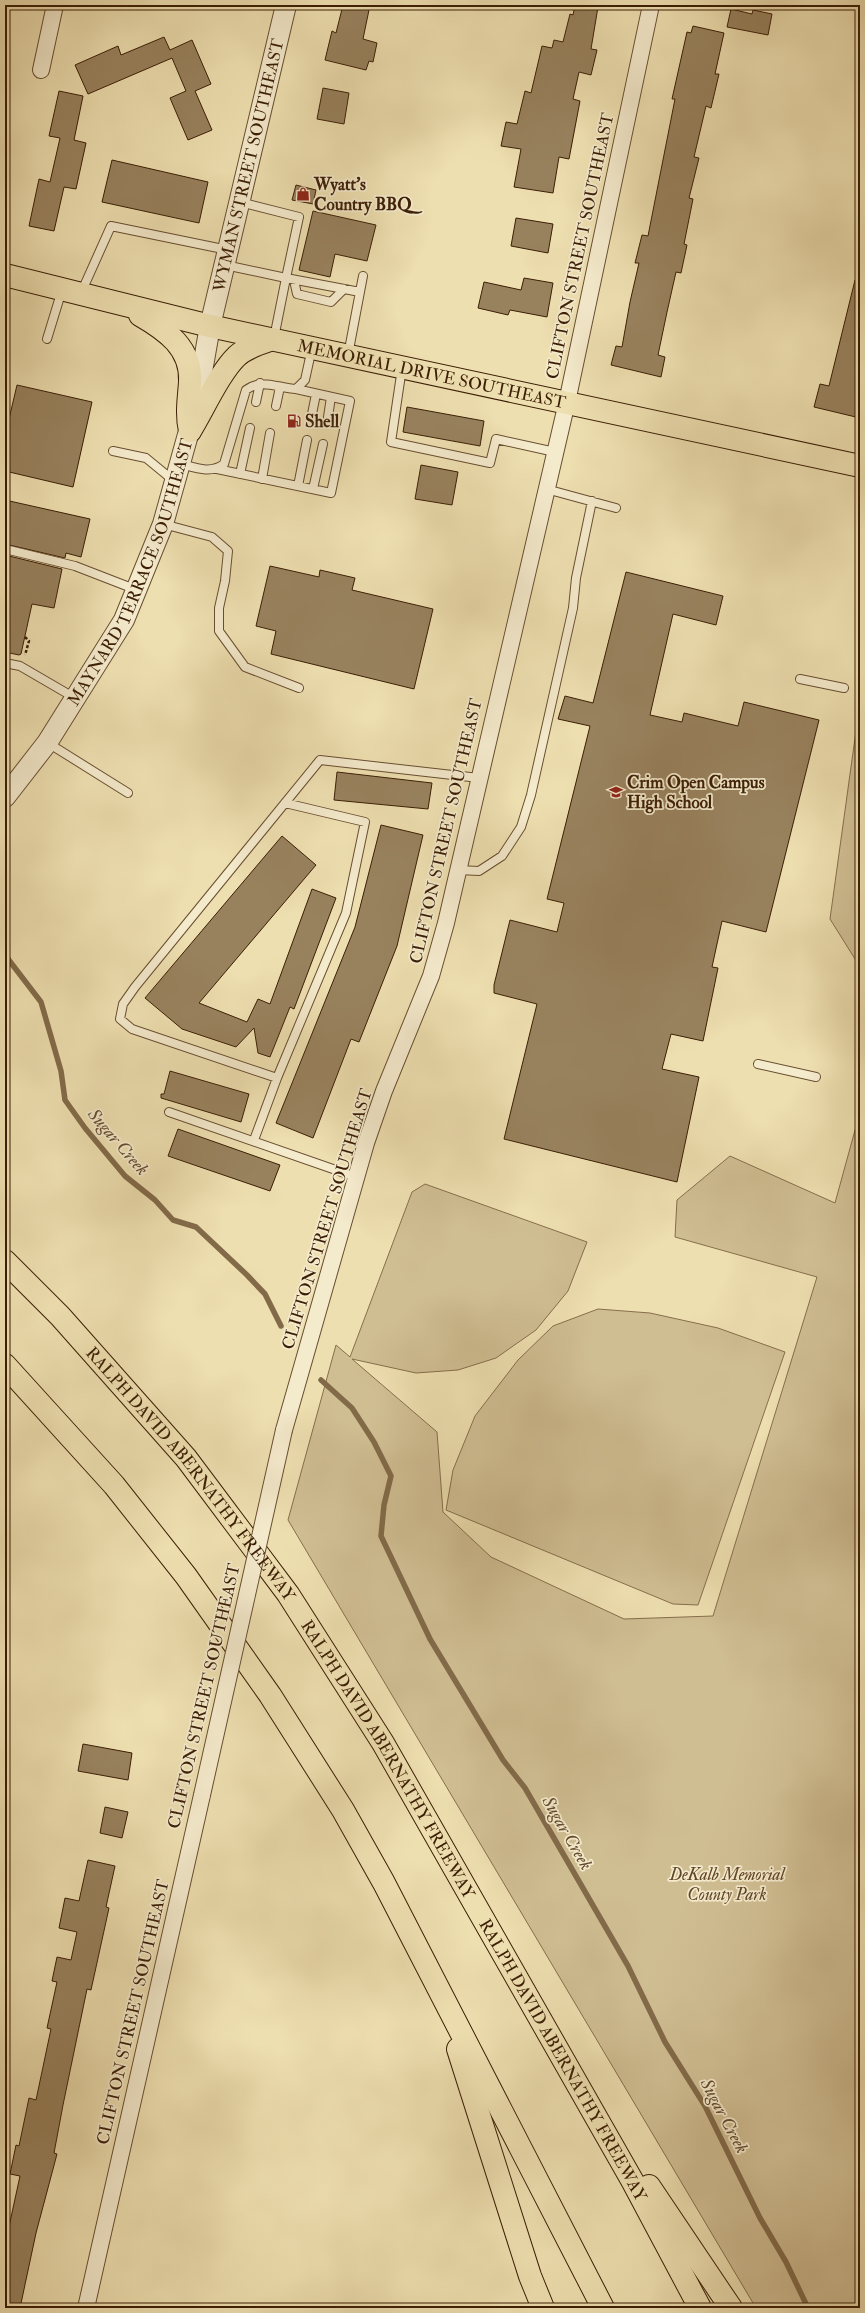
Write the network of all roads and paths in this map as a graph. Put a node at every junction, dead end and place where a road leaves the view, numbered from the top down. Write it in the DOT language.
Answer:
graph roads {
  1 [pos="55,5"];
  2 [pos="286,5"];
  3 [pos="651,5"];
  4 [pos="41,70"];
  5 [pos="240,202"];
  6 [pos="227,258"];
  7 [pos="5,275"];
  8 [pos="363,276"];
  9 [pos="290,279"];
  10 [pos="344,289"];
  11 [pos="71,292"];
  12 [pos="360,292"];
  13 [pos="122,304"];
  14 [pos="210,326"];
  15 [pos="47,339"];
  16 [pos="274,339"];
  17 [pos="312,348"];
  18 [pos="348,356"];
  19 [pos="402,367"];
  20 [pos="260,383"];
  21 [pos="280,387"];
  22 [pos="296,390"];
  23 [pos="316,394"];
  24 [pos="332,397"];
  25 [pos="256,402"];
  26 [pos="567,402"];
  27 [pos="276,406"];
  28 [pos="312,414"];
  29 [pos="328,417"];
  30 [pos="250,428"];
  31 [pos="190,430"];
  32 [pos="270,433"];
  33 [pos="307,440"];
  34 [pos="323,444"];
  35 [pos="112,451"];
  36 [pos="555,452"];
  37 [pos="860,466"];
  38 [pos="217,469"];
  39 [pos="178,473"];
  40 [pos="240,474"];
  41 [pos="262,479"];
  42 [pos="298,486"];
  43 [pos="546,489"];
  44 [pos="313,490"];
  45 [pos="592,501"];
  46 [pos="616,508"];
  47 [pos="163,524"];
  48 [pos="5,549"];
  49 [pos="138,591"];
  50 [pos="25,637"];
  51 [pos="5,663"];
  52 [pos="22,668"];
  53 [pos="800,679"];
  54 [pos="299,688"];
  55 [pos="844,688"];
  56 [pos="75,698"];
  57 [pos="47,743"];
  58 [pos="480,778"];
  59 [pos="128,793"];
  60 [pos="5,797"];
  61 [pos="285,803"];
  62 [pos="458,870"];
  63 [pos="758,1064"];
  64 [pos="816,1077"];
  65 [pos="277,1078"];
  66 [pos="169,1112"];
  67 [pos="254,1140"];
  68 [pos="356,1177"];
  69 [pos="5,1261"];
  70 [pos="5,1365"];
  71 [pos="440,1990"];
  72 [pos="543,2026"];
  73 [pos="86,2308"];
  74 [pos="543,2308"];
  75 [pos="603,2308"];
  76 [pos="700,2308"];
  77 [pos="731,2308"];
  1 -- 4 [label="street"];
  2 -- 5 [label="street, WYMAN STREET SOUTHEAST"];
  3 -- 26 [label="street, CLIFTON STREET SOUTHEAST"];
  5 -- 6 [label="street, WYMAN STREET SOUTHEAST"];
  5 -- 9 [label="lane"];
  6 -- 9 [label="lane"];
  6 -- 11 [label="lane"];
  6 -- 14 [label="street, WYMAN STREET SOUTHEAST"];
  7 -- 11 [label="main road, MEMORIAL DRIVE SOUTHEAST"];
  8 -- 12 [label="lane"];
  9 -- 10 [label="lane"];
  9 -- 10 [label="lane"];
  9 -- 16 [label="lane"];
  10 -- 12 [label="lane"];
  11 -- 13 [label="main road, MEMORIAL DRIVE SOUTHEAST"];
  11 -- 15 [label="lane"];
  12 -- 18 [label="lane"];
  13 -- 14 [label="main road, MEMORIAL DRIVE SOUTHEAST"];
  13 -- 31 [label="main road"];
  14 -- 16 [label="main road, MEMORIAL DRIVE SOUTHEAST"];
  14 -- 31 [label="street, MAYNARD TERRACE SOUTHEAST"];
  16 -- 17 [label="main road, MEMORIAL DRIVE SOUTHEAST"];
  16 -- 31 [label="main road"];
  17 -- 18 [label="main road, MEMORIAL DRIVE SOUTHEAST"];
  17 -- 22 [label="lane"];
  18 -- 19 [label="main road, MEMORIAL DRIVE SOUTHEAST"];
  19 -- 26 [label="main road, MEMORIAL DRIVE SOUTHEAST"];
  19 -- 36 [label="lane"];
  20 -- 21 [label="lane"];
  20 -- 25 [label="lane"];
  20 -- 38 [label="lane"];
  21 -- 22 [label="lane"];
  21 -- 27 [label="lane"];
  22 -- 23 [label="lane"];
  23 -- 24 [label="lane"];
  23 -- 28 [label="lane"];
  24 -- 29 [label="lane"];
  24 -- 44 [label="lane"];
  26 -- 36 [label="street, CLIFTON STREET SOUTHEAST"];
  26 -- 37 [label="main road, MEMORIAL DRIVE SOUTHEAST"];
  30 -- 40 [label="lane"];
  31 -- 39 [label="street, MAYNARD TERRACE SOUTHEAST"];
  32 -- 41 [label="lane"];
  33 -- 42 [label="lane"];
  34 -- 44 [label="lane"];
  35 -- 39 [label="lane"];
  36 -- 43 [label="street, CLIFTON STREET SOUTHEAST"];
  38 -- 39 [label="lane"];
  38 -- 40 [label="lane"];
  39 -- 47 [label="street, MAYNARD TERRACE SOUTHEAST"];
  40 -- 41 [label="lane"];
  41 -- 42 [label="lane"];
  42 -- 44 [label="lane"];
  43 -- 45 [label="lane"];
  43 -- 58 [label="street, CLIFTON STREET SOUTHEAST"];
  45 -- 46 [label="lane"];
  45 -- 62 [label="lane"];
  47 -- 49 [label="street, MAYNARD TERRACE SOUTHEAST"];
  47 -- 54 [label="lane"];
  48 -- 49 [label="lane"];
  49 -- 56 [label="street, MAYNARD TERRACE SOUTHEAST"];
  50 -- 52 [label="path"];
  51 -- 52 [label="lane"];
  52 -- 56 [label="lane"];
  53 -- 55 [label="lane"];
  56 -- 57 [label="street, MAYNARD TERRACE SOUTHEAST"];
  57 -- 59 [label="lane"];
  57 -- 60 [label="street, MAYNARD TERRACE SOUTHEAST"];
  58 -- 61 [label="lane"];
  58 -- 62 [label="street, CLIFTON STREET SOUTHEAST"];
  61 -- 65 [label="lane"];
  61 -- 65 [label="lane"];
  62 -- 68 [label="street, CLIFTON STREET SOUTHEAST"];
  63 -- 64 [label="lane"];
  65 -- 67 [label="lane"];
  66 -- 67 [label="lane"];
  67 -- 68 [label="lane"];
  68 -- 73 [label="street, CLIFTON STREET SOUTHEAST, bridge"];
  69 -- 72 [label="main road, RALPH DAVID ABERNATHY FREEWAY"];
  70 -- 71 [label="main road"];
  71 -- 74 [label="main road"];
  71 -- 75 [label="main road"];
  72 -- 76 [label="main road, RALPH DAVID ABERNATHY FREEWAY"];
  72 -- 77 [label="main road"];
}
